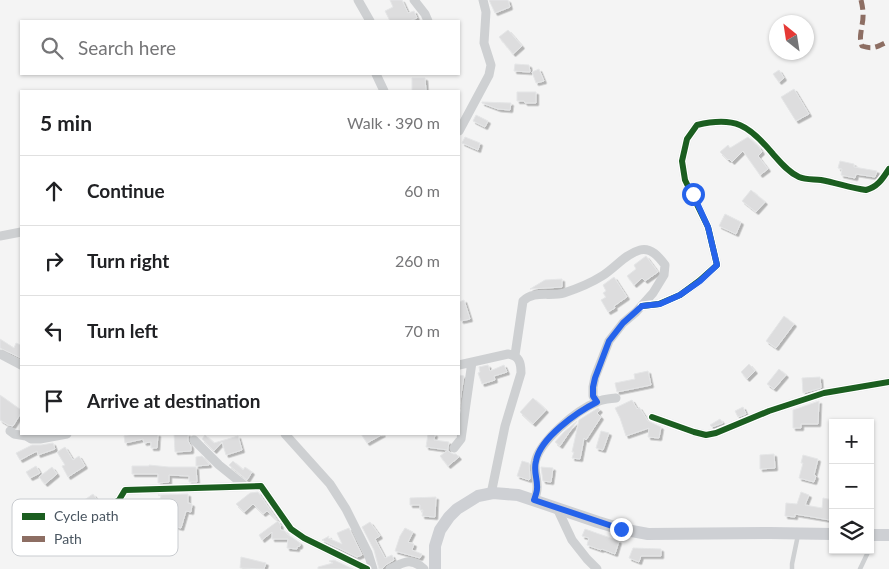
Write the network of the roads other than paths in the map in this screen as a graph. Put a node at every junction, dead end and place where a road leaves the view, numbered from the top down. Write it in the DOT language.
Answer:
graph roads {
  1 [pos="358,0"];
  2 [pos="414,0"];
  3 [pos="483,0"];
  4 [pos="369,20"];
  5 [pos="428,20"];
  6 [pos="376,75"];
  7 [pos="384,90"];
  8 [pos="460,129"];
  9 [pos="889,169"];
  10 [pos="20,232"];
  11 [pos="0,236"];
  12 [pos="642,306"];
  13 [pos="0,354"];
  14 [pos="515,355"];
  15 [pos="472,362"];
  16 [pos="20,364"];
  17 [pos="460,365"];
  18 [pos="889,382"];
  19 [pos="616,398"];
  20 [pos="597,402"];
  21 [pos="652,418"];
  22 [pos="10,432"];
  23 [pos="20,435"];
  24 [pos="20,435"];
  25 [pos="62,435"];
  26 [pos="286,435"];
  27 [pos="194,440"];
  28 [pos="454,448"];
  29 [pos="245,486"];
  30 [pos="491,494"];
  31 [pos="120,499"];
  32 [pos="534,500"];
  33 [pos="557,508"];
  34 [pos="798,534"];
  35 [pos="829,534"];
  36 [pos="867,554"];
  37 [pos="367,569"];
  38 [pos="373,569"];
  39 [pos="390,569"];
  40 [pos="424,569"];
  41 [pos="436,569"];
  42 [pos="597,569"];
  43 [pos="792,569"];
  44 [pos="860,569"];
  1 -- 4 [label="street"];
  2 -- 5 [label="street"];
  3 -- 8 [label="street"];
  6 -- 7 [label="street"];
  9 -- 12 [label="street"];
  10 -- 11 [label="street"];
  12 -- 14 [label="street"];
  12 -- 20 [label="street"];
  13 -- 16 [label="street"];
  14 -- 15 [label="street"];
  14 -- 30 [label="street"];
  15 -- 17 [label="street"];
  15 -- 28 [label="street"];
  18 -- 21 [label="street"];
  19 -- 20 [label="street"];
  20 -- 32 [label="street"];
  22 -- 24 [label="street"];
  23 -- 25 [label="street"];
  26 -- 38 [label="street"];
  27 -- 29 [label="street"];
  29 -- 31 [label="street"];
  29 -- 37 [label="street"];
  30 -- 32 [label="main road"];
  30 -- 41 [label="main road"];
  32 -- 33 [label="main road"];
  33 -- 34 [label="main road"];
  33 -- 42 [label="street"];
  34 -- 35 [label="main road"];
  34 -- 43 [label="lane"];
  36 -- 44 [label="lane"];
  39 -- 40 [label="street"];
}
